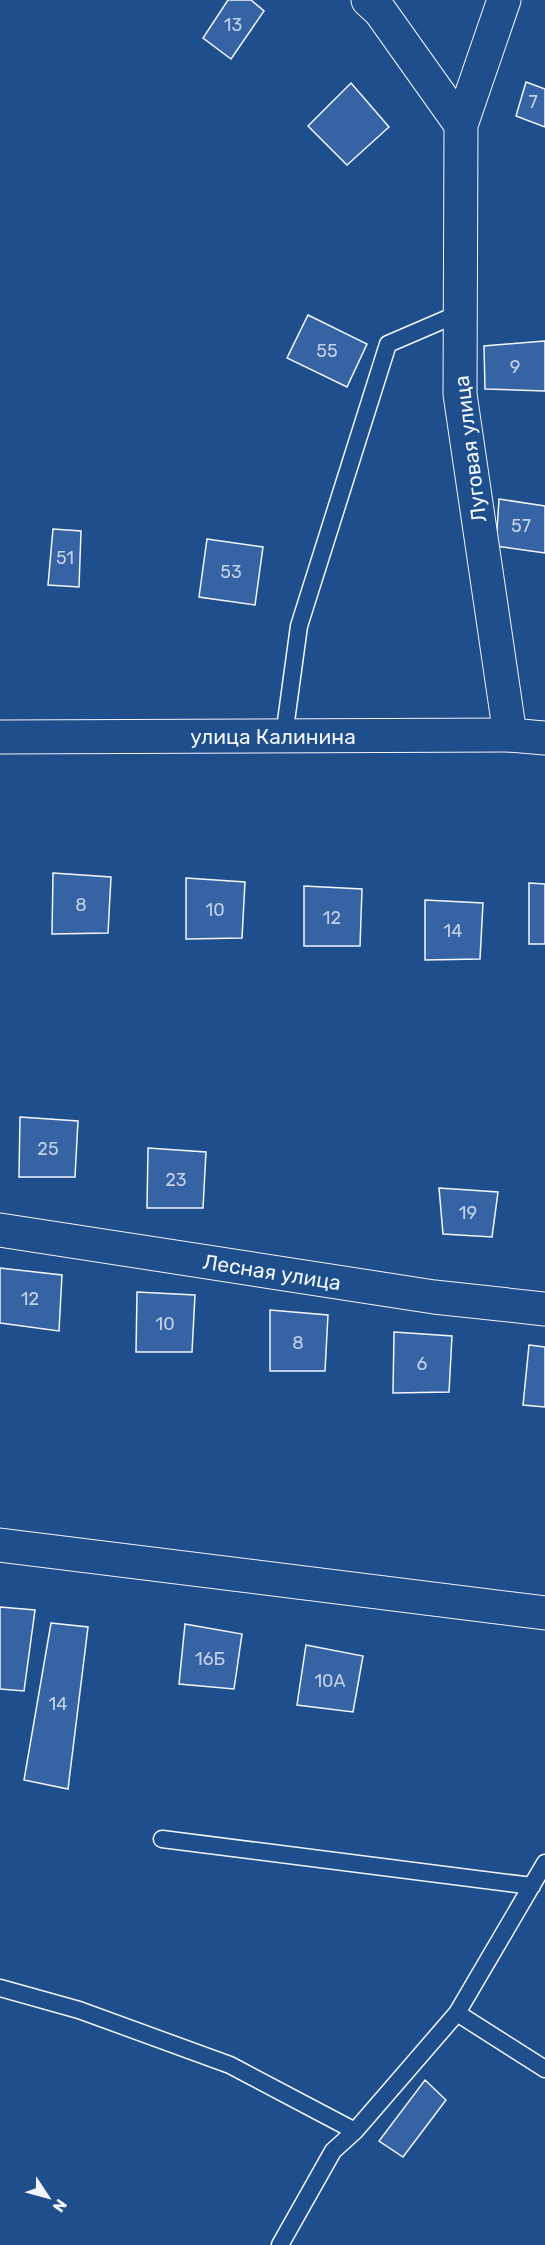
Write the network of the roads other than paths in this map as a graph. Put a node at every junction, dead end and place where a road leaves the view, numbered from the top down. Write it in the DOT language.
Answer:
graph roads {
  1 [pos="368,0"];
  2 [pos="504,0"];
  3 [pos="461,124"];
  4 [pos="460,313"];
  5 [pos="510,735"];
  6 [pos="284,736"];
  7 [pos="0,737"];
  8 [pos="545,738"];
  9 [pos="0,1230"];
  10 [pos="545,1309"];
  11 [pos="0,1545"];
  12 [pos="545,1613"];
  13 [pos="162,1839"];
  14 [pos="545,1863"];
  15 [pos="532,1886"];
  16 [pos="0,1988"];
  17 [pos="457,2013"];
  18 [pos="545,2069"];
  19 [pos="355,2131"];
  20 [pos="280,2245"];
  1 -- 3 [label="street"];
  2 -- 3 [label="street, Луговая улица"];
  3 -- 4 [label="street, Луговая улица"];
  4 -- 5 [label="street, Луговая улица"];
  4 -- 6 [label="lane"];
  5 -- 6 [label="street, улица Калинина"];
  5 -- 8 [label="street, улица Калинина"];
  6 -- 7 [label="street, улица Калинина"];
  9 -- 10 [label="street, Лесная улица"];
  11 -- 12 [label="street"];
  13 -- 15 [label="lane"];
  14 -- 15 [label="lane"];
  15 -- 17 [label="lane"];
  16 -- 19 [label="lane"];
  17 -- 18 [label="lane"];
  17 -- 19 [label="lane"];
  19 -- 20 [label="lane"];
}
